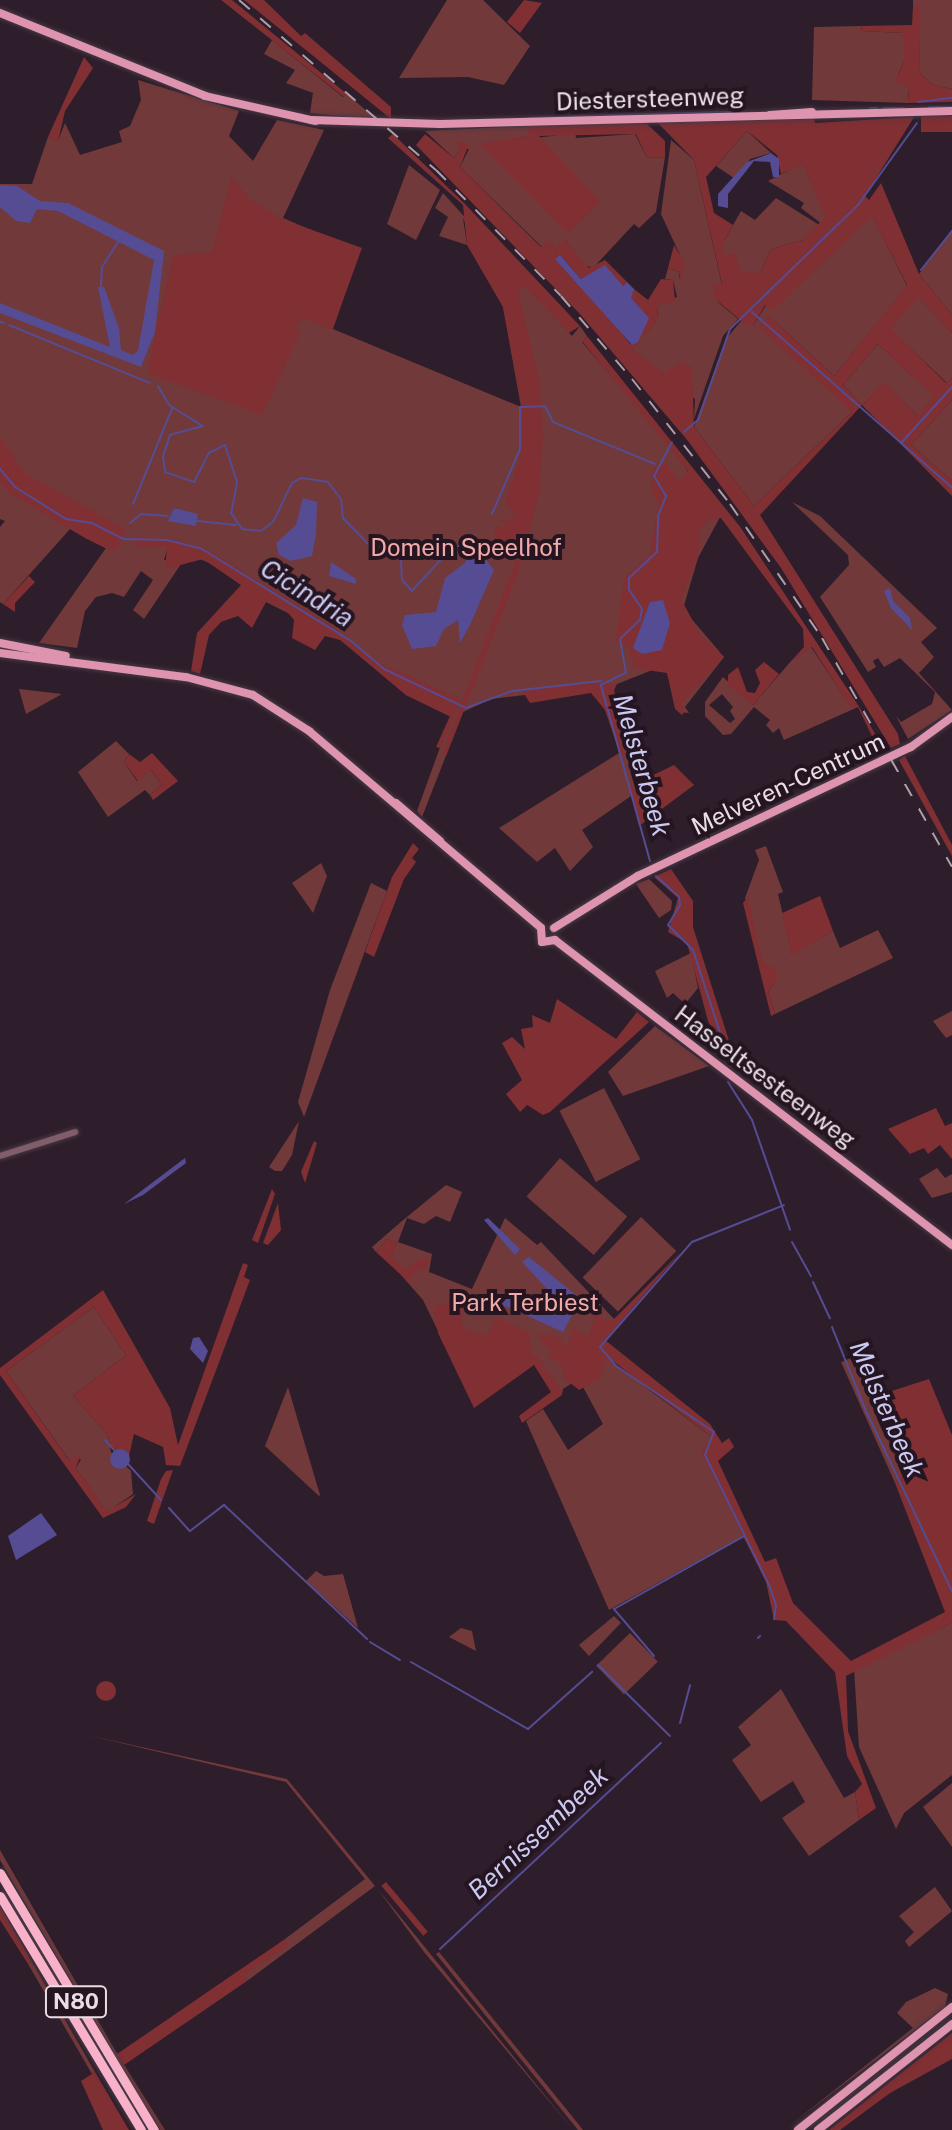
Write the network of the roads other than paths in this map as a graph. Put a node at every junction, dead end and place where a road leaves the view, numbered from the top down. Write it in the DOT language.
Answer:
graph roads {
  1 [pos="0,13"];
  2 [pos="952,111"];
  3 [pos="0,643"];
  4 [pos="0,653"];
  5 [pos="89,662"];
  6 [pos="952,717"];
  7 [pos="541,928"];
  8 [pos="554,928"];
  9 [pos="555,940"];
  10 [pos="75,1132"];
  11 [pos="0,1156"];
  12 [pos="952,1245"];
  13 [pos="0,1873"];
  14 [pos="0,1896"];
  15 [pos="952,2007"];
  16 [pos="952,2024"];
  17 [pos="141,2130"];
  18 [pos="154,2130"];
  19 [pos="798,2130"];
  20 [pos="818,2130"];
  1 -- 2 [label="main road, Diestersteenweg"];
  3 -- 5 [label="main road"];
  4 -- 5 [label="main road"];
  5 -- 7 [label="main road"];
  6 -- 8 [label="main road, Melveren-Centrum"];
  7 -- 8 [label="main road"];
  7 -- 9 [label="main road, Hasseltsesteenweg"];
  8 -- 9 [label="main road"];
  9 -- 12 [label="main road, Hasseltsesteenweg"];
  10 -- 11 [label="street"];
  13 -- 18 [label="highway, N80"];
  14 -- 17 [label="highway, N80"];
  15 -- 19 [label="main road"];
  16 -- 20 [label="main road"];
}
